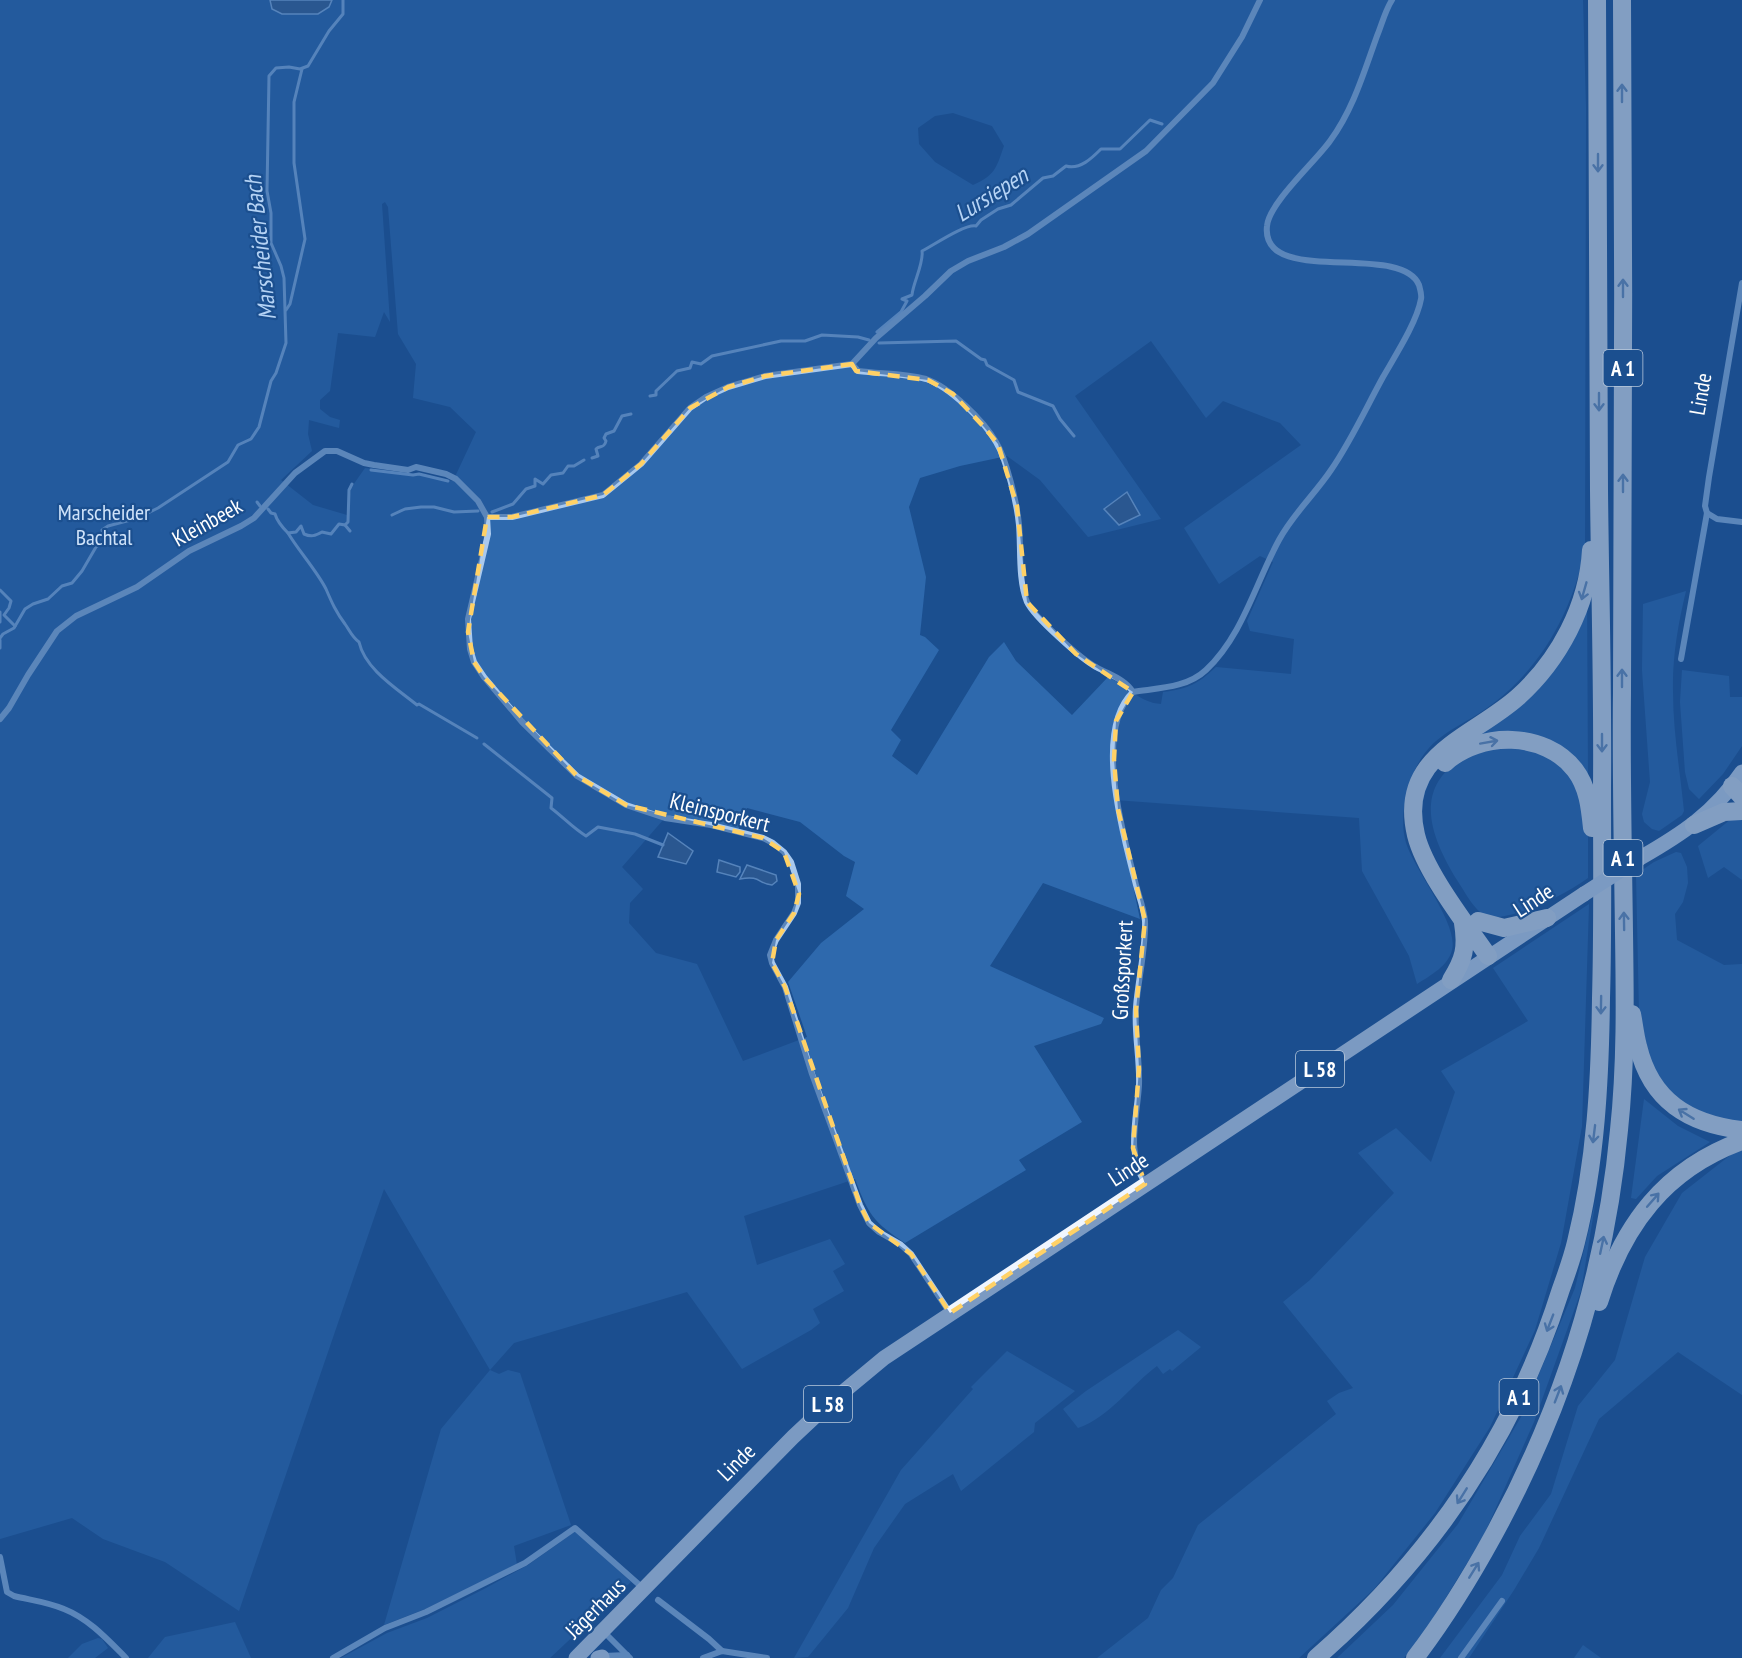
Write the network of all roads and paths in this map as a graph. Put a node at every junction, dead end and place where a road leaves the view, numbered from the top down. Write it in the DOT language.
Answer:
graph roads {
  1 [pos="1260,0"];
  2 [pos="1392,0"];
  3 [pos="1597,0"];
  4 [pos="1622,0"];
  5 [pos="1742,283"];
  6 [pos="852,364"];
  7 [pos="1599,492"];
  8 [pos="1707,513"];
  9 [pos="487,517"];
  10 [pos="1742,522"];
  11 [pos="1681,659"];
  12 [pos="1133,692"];
  13 [pos="0,719"];
  14 [pos="1739,783"];
  15 [pos="1742,811"];
  16 [pos="1694,825"];
  17 [pos="1602,863"];
  18 [pos="1547,918"];
  19 [pos="1470,920"];
  20 [pos="1493,953"];
  21 [pos="1624,980"];
  22 [pos="1451,981"];
  23 [pos="1742,1130"];
  24 [pos="1742,1141"];
  25 [pos="1146,1184"];
  26 [pos="950,1313"];
  27 [pos="1577,1343"];
  28 [pos="0,1557"];
  29 [pos="645,1589"];
  30 [pos="658,1600"];
  31 [pos="1502,1602"];
  32 [pos="603,1631"];
  33 [pos="722,1651"];
  34 [pos="629,1656"];
  35 [pos="600,1657"];
  36 [pos="126,1658"];
  37 [pos="333,1658"];
  38 [pos="576,1658"];
  39 [pos="703,1658"];
  40 [pos="767,1658"];
  41 [pos="1316,1658"];
  42 [pos="1415,1658"];
  43 [pos="1461,1658"];
  1 -- 6 [label="street"];
  2 -- 12 [label="street"];
  3 -- 7 [label="highway, A 1, one-way"];
  21 -- 4 [label="highway, A 1, one-way"];
  5 -- 8 [label="street, Linde"];
  6 -- 9 [label="street"];
  6 -- 12 [label="street"];
  7 -- 17 [label="highway, A 1, one-way"];
  7 -- 19 [label="highway, one-way"];
  8 -- 10 [label="street"];
  8 -- 11 [label="street, Linde"];
  9 -- 13 [label="street, Kleinbeek"];
  9 -- 26 [label="street, Kleinsporkert"];
  12 -- 25 [label="street, Großsporkert"];
  14 -- 16 [label="main road, Linde / L 58"];
  15 -- 16 [label="highway"];
  16 -- 18 [label="main road, Linde / L 58, bridge"];
  19 -- 17 [label="highway, one-way"];
  17 -- 41 [label="highway, A 1, one-way"];
  18 -- 19 [label="highway"];
  18 -- 20 [label="main road, Linde / L 58"];
  19 -- 20 [label="highway"];
  19 -- 22 [label="highway"];
  20 -- 22 [label="main road, Linde / L 58"];
  23 -- 21 [label="highway, one-way"];
  27 -- 21 [label="highway, A 1, one-way"];
  22 -- 25 [label="main road, Linde / L 58"];
  27 -- 24 [label="highway, one-way"];
  25 -- 26 [label="main road, Linde / L 58"];
  26 -- 29 [label="main road, Linde / L 58"];
  42 -- 27 [label="highway, A 1, one-way"];
  28 -- 36 [label="street"];
  29 -- 32 [label="main road, Jägerhaus / L 58"];
  29 -- 37 [label="street"];
  30 -- 33 [label="street"];
  31 -- 43 [label="street"];
  32 -- 34 [label="street"];
  32 -- 38 [label="main road, Jägerhaus / L 58"];
  33 -- 39 [label="street"];
  33 -- 40 [label="street"];
  34 -- 35 [label="street"];
}
